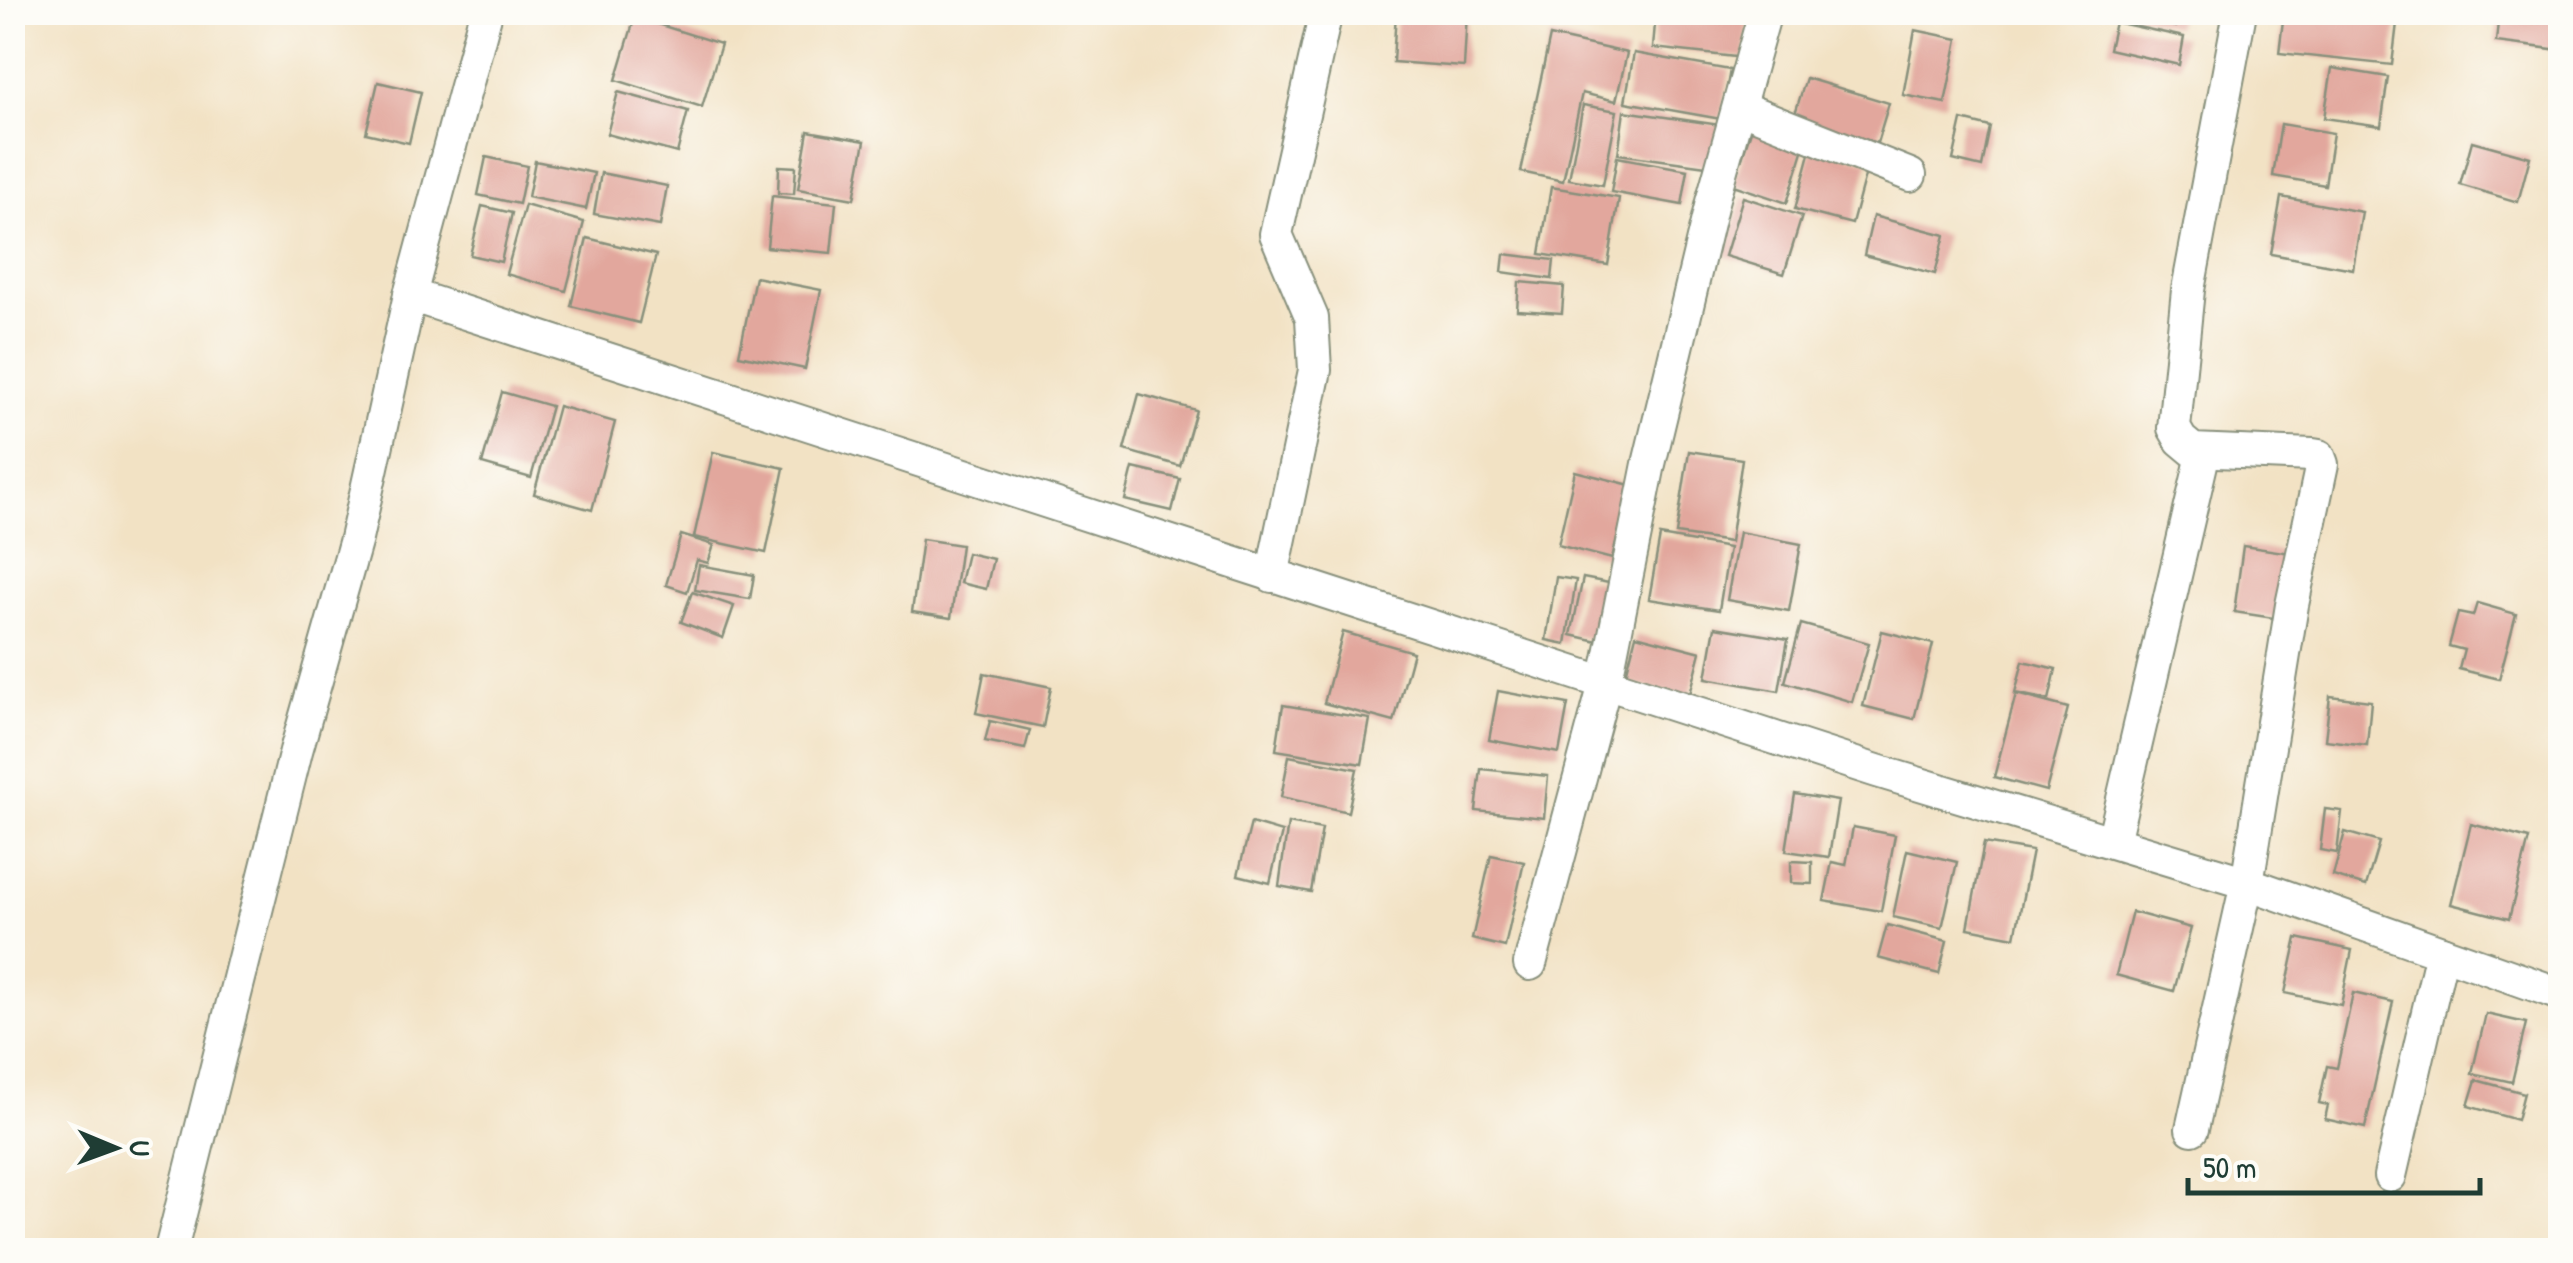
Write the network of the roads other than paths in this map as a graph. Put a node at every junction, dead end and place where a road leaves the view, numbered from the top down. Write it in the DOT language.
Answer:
graph roads {
  1 [pos="486,12"];
  2 [pos="1326,12"];
  3 [pos="1765,12"];
  4 [pos="2240,12"];
  5 [pos="1738,108"];
  6 [pos="1910,175"];
  7 [pos="410,296"];
  8 [pos="2204,451"];
  9 [pos="1272,576"];
  10 [pos="1605,684"];
  11 [pos="2113,842"];
  12 [pos="2246,883"];
  13 [pos="2442,952"];
  14 [pos="1530,964"];
  15 [pos="2560,994"];
  16 [pos="2192,1129"];
  17 [pos="2390,1176"];
  18 [pos="172,1250"];
  1 -- 7 [label="street"];
  2 -- 9 [label="street"];
  3 -- 5 [label="street"];
  4 -- 8 [label="street"];
  5 -- 6 [label="street"];
  5 -- 10 [label="street"];
  7 -- 9 [label="street"];
  7 -- 18 [label="street"];
  8 -- 11 [label="street"];
  8 -- 12 [label="street"];
  9 -- 10 [label="street"];
  10 -- 11 [label="street"];
  10 -- 14 [label="street"];
  11 -- 12 [label="street"];
  12 -- 13 [label="street"];
  12 -- 16 [label="street"];
  13 -- 15 [label="street"];
  13 -- 17 [label="street"];
}
